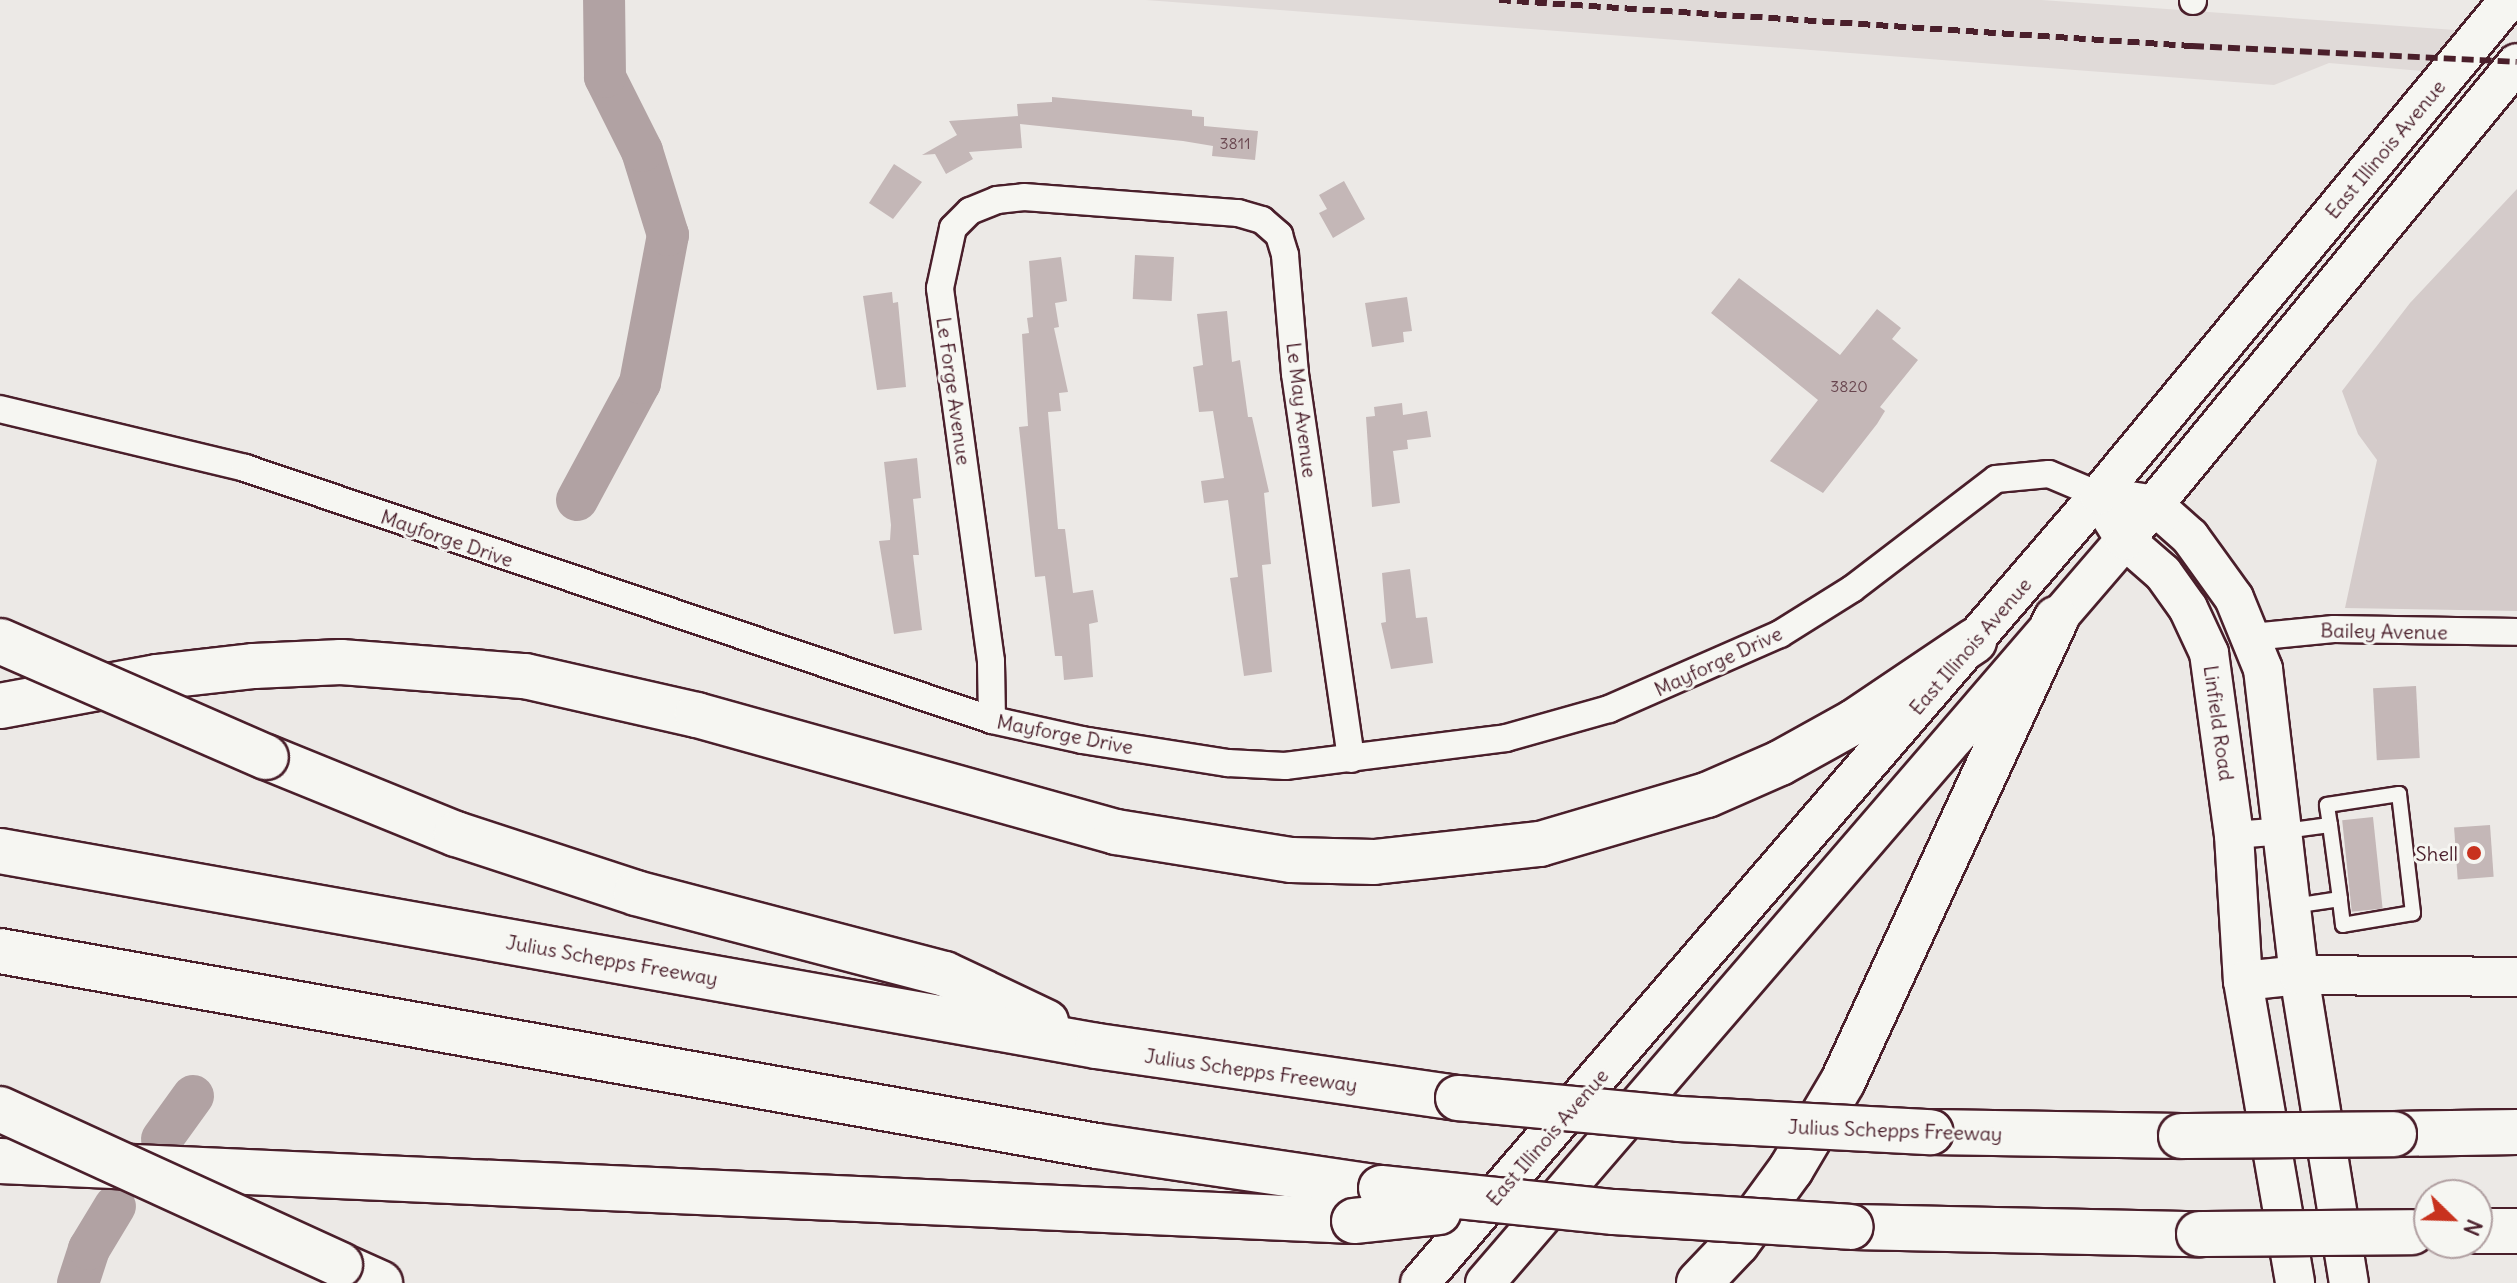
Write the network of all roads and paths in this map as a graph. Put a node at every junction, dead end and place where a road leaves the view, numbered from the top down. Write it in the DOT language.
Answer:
graph roads {
  1 [pos="2509,0"];
  2 [pos="2517,63"];
  3 [pos="1110,203"];
  4 [pos="0,409"];
  5 [pos="2099,495"];
  6 [pos="2154,505"];
  7 [pos="2125,540"];
  8 [pos="2056,619"];
  9 [pos="2517,632"];
  10 [pos="2252,637"];
  11 [pos="0,641"];
  12 [pos="1974,641"];
  13 [pos="0,706"];
  14 [pos="992,720"];
  15 [pos="1351,759"];
  16 [pos="2330,825"];
  17 [pos="2285,831"];
  18 [pos="2234,835"];
  19 [pos="0,851"];
  20 [pos="2340,899"];
  21 [pos="2292,906"];
  22 [pos="0,951"];
  23 [pos="2299,975"];
  24 [pos="2517,977"];
  25 [pos="2243,981"];
  26 [pos="1097,1046"];
  27 [pos="0,1109"];
  28 [pos="2517,1132"];
  29 [pos="0,1161"];
  30 [pos="1524,1203"];
  31 [pos="2493,1231"];
  32 [pos="2517,1231"];
  33 [pos="2413,1232"];
  34 [pos="380,1283"];
  35 [pos="1420,1283"];
  36 [pos="1485,1283"];
  37 [pos="1699,1283"];
  38 [pos="2295,1283"];
  39 [pos="2349,1283"];
  1 -- 5 [label="main road, East Illinois Avenue"];
  2 -- 6 [label="main road"];
  3 -- 14 [label="street, Le Forge Avenue"];
  3 -- 15 [label="street, Le May Avenue"];
  4 -- 14 [label="street, Mayforge Drive"];
  5 -- 6 [label="main road"];
  5 -- 7 [label="main road, Linfield Road"];
  5 -- 12 [label="main road, East Illinois Avenue"];
  5 -- 15 [label="street, Mayforge Drive"];
  6 -- 7 [label="main road"];
  6 -- 10 [label="main road"];
  7 -- 8 [label="main road"];
  7 -- 18 [label="main road, Linfield Road"];
  8 -- 36 [label="main road"];
  8 -- 37 [label="highway"];
  9 -- 10 [label="street, Bailey Avenue"];
  10 -- 17 [label="main road"];
  11 -- 26 [label="highway, bridge"];
  12 -- 13 [label="highway"];
  12 -- 35 [label="main road, East Illinois Avenue"];
  14 -- 15 [label="street, Mayforge Drive"];
  16 -- 17 [label="lane"];
  16 -- 20 [label="lane"];
  16 -- 20 [label="lane"];
  17 -- 18 [label="street"];
  17 -- 21 [label="main road"];
  18 -- 25 [label="main road, Linfield Road"];
  19 -- 26 [label="highway, Julius Schepps Freeway"];
  20 -- 21 [label="lane"];
  21 -- 23 [label="main road"];
  22 -- 30 [label="highway, bridge"];
  23 -- 24 [label="main road"];
  23 -- 25 [label="main road"];
  23 -- 39 [label="main road"];
  25 -- 38 [label="main road, Linfield Road"];
  26 -- 28 [label="highway, Julius Schepps Freeway, bridge"];
  27 -- 34 [label="highway, bridge"];
  29 -- 30 [label="highway, bridge"];
  30 -- 33 [label="highway, bridge"];
  31 -- 32 [label="highway"];
}
